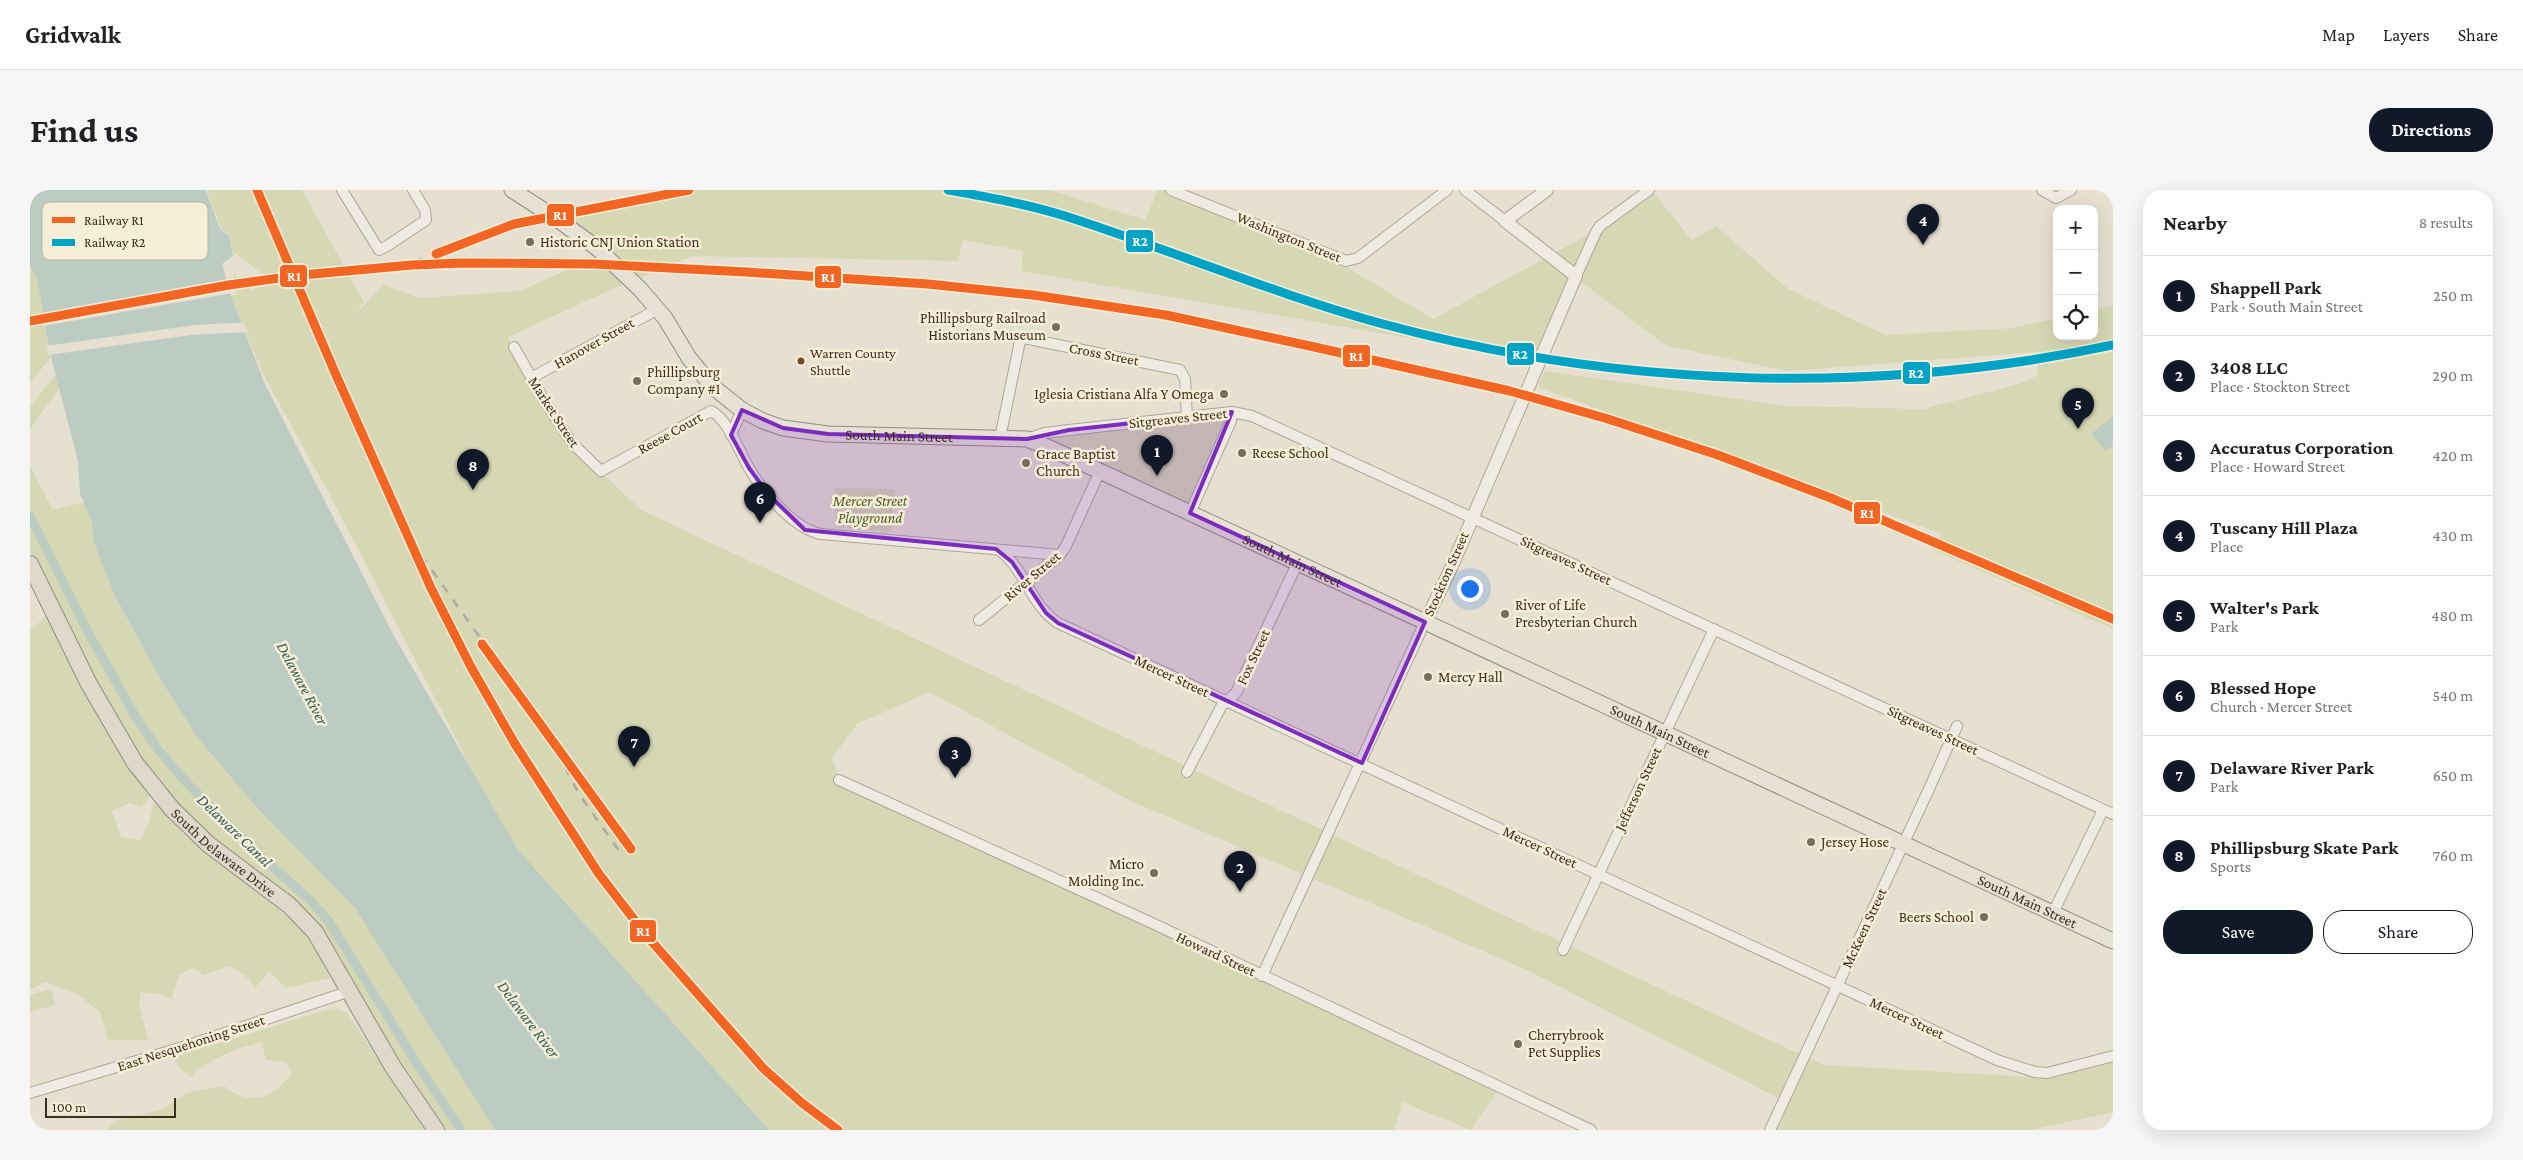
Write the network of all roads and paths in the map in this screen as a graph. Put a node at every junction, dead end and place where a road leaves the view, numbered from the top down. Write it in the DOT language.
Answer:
graph roads {
  1 [pos="342,190"];
  2 [pos="413,190"];
  3 [pos="1171,190"];
  4 [pos="1447,190"];
  5 [pos="1465,190"];
  6 [pos="1548,190"];
  7 [pos="1649,190"];
  8 [pos="2042,190"];
  9 [pos="2071,190"];
  10 [pos="518,194"];
  11 [pos="1505,221"];
  12 [pos="1576,276"];
  13 [pos="658,309"];
  14 [pos="514,347"];
  15 [pos="532,378"];
  16 [pos="742,410"];
  17 [pos="1232,412"];
  18 [pos="1187,417"];
  19 [pos="731,434"];
  20 [pos="1000,438"];
  21 [pos="1027,439"];
  22 [pos="601,471"];
  23 [pos="1100,471"];
  24 [pos="1190,513"];
  25 [pos="1472,516"];
  26 [pos="1000,551"];
  27 [pos="1060,555"];
  28 [pos="1298,562"];
  29 [pos="30,564"];
  30 [pos="1025,583"];
  31 [pos="979,620"];
  32 [pos="1425,622"];
  33 [pos="1714,629"];
  34 [pos="1225,702"];
  35 [pos="1957,726"];
  36 [pos="1665,732"];
  37 [pos="1951,738"];
  38 [pos="1362,763"];
  39 [pos="1187,772"];
  40 [pos="839,780"];
  41 [pos="2108,812"];
  42 [pos="1903,844"];
  43 [pos="1598,874"];
  44 [pos="2053,913"];
  45 [pos="2113,941"];
  46 [pos="1563,950"];
  47 [pos="1262,976"];
  48 [pos="1838,986"];
  49 [pos="350,991"];
  50 [pos="2113,1056"];
  51 [pos="30,1093"];
  52 [pos="436,1130"];
  53 [pos="1591,1130"];
  54 [pos="1770,1130"];
  1 -- 2 [label="street"];
  3 -- 4 [label="street, Washington Street"];
  5 -- 11 [label="street"];
  6 -- 11 [label="street"];
  7 -- 12 [label="street, Stockton Street"];
  8 -- 9 [label="street"];
  10 -- 13 [label="main road, South Main Street, bridge"];
  11 -- 12 [label="street"];
  12 -- 25 [label="street, Stockton Street"];
  13 -- 15 [label="street, Hanover Street"];
  13 -- 16 [label="main road, South Main Street"];
  14 -- 15 [label="street, Market Street"];
  15 -- 22 [label="street, Market Street"];
  16 -- 19 [label="street"];
  16 -- 20 [label="main road, South Main Street"];
  17 -- 18 [label="street, Sitgreaves Street"];
  17 -- 24 [label="street"];
  17 -- 25 [label="street, Sitgreaves Street"];
  18 -- 20 [label="street, Cross Street"];
  18 -- 21 [label="street, Sitgreaves Street"];
  19 -- 22 [label="street, Reese Court"];
  19 -- 26 [label="street"];
  20 -- 21 [label="main road, South Main Street"];
  21 -- 23 [label="main road, South Main Street"];
  23 -- 24 [label="main road, South Main Street"];
  23 -- 27 [label="street, River Street"];
  24 -- 28 [label="main road, South Main Street"];
  25 -- 32 [label="street, Stockton Street"];
  25 -- 33 [label="street, Sitgreaves Street"];
  26 -- 27 [label="street"];
  26 -- 30 [label="street, Mercer Street"];
  27 -- 30 [label="street, River Street"];
  28 -- 32 [label="main road, South Main Street"];
  28 -- 34 [label="street, Fox Street"];
  29 -- 49 [label="highway, South Delaware Drive"];
  30 -- 31 [label="street, River Street"];
  30 -- 34 [label="street, Mercer Street"];
  32 -- 36 [label="main road, South Main Street"];
  32 -- 38 [label="street, Stockton Street"];
  33 -- 36 [label="street, Jefferson Street"];
  33 -- 37 [label="street, Sitgreaves Street"];
  34 -- 38 [label="street, Mercer Street"];
  34 -- 39 [label="street, Fox Street"];
  35 -- 37 [label="street, McKeen Street"];
  36 -- 42 [label="main road, South Main Street"];
  36 -- 43 [label="street, Jefferson Street"];
  37 -- 41 [label="street, Sitgreaves Street"];
  37 -- 42 [label="street, McKeen Street"];
  38 -- 43 [label="street, Mercer Street"];
  38 -- 47 [label="street, Stockton Street"];
  40 -- 47 [label="street, Howard Street"];
  41 -- 44 [label="street"];
  42 -- 44 [label="main road, South Main Street"];
  42 -- 48 [label="street, McKeen Street"];
  43 -- 46 [label="street, Jefferson Street"];
  43 -- 48 [label="street, Mercer Street"];
  44 -- 45 [label="main road, South Main Street"];
  47 -- 53 [label="street, Howard Street"];
  48 -- 50 [label="street, Mercer Street"];
  48 -- 54 [label="street, McKeen Street"];
  49 -- 51 [label="street, East Nesquehoning Street"];
  49 -- 52 [label="highway, South Delaware Drive"];
}
